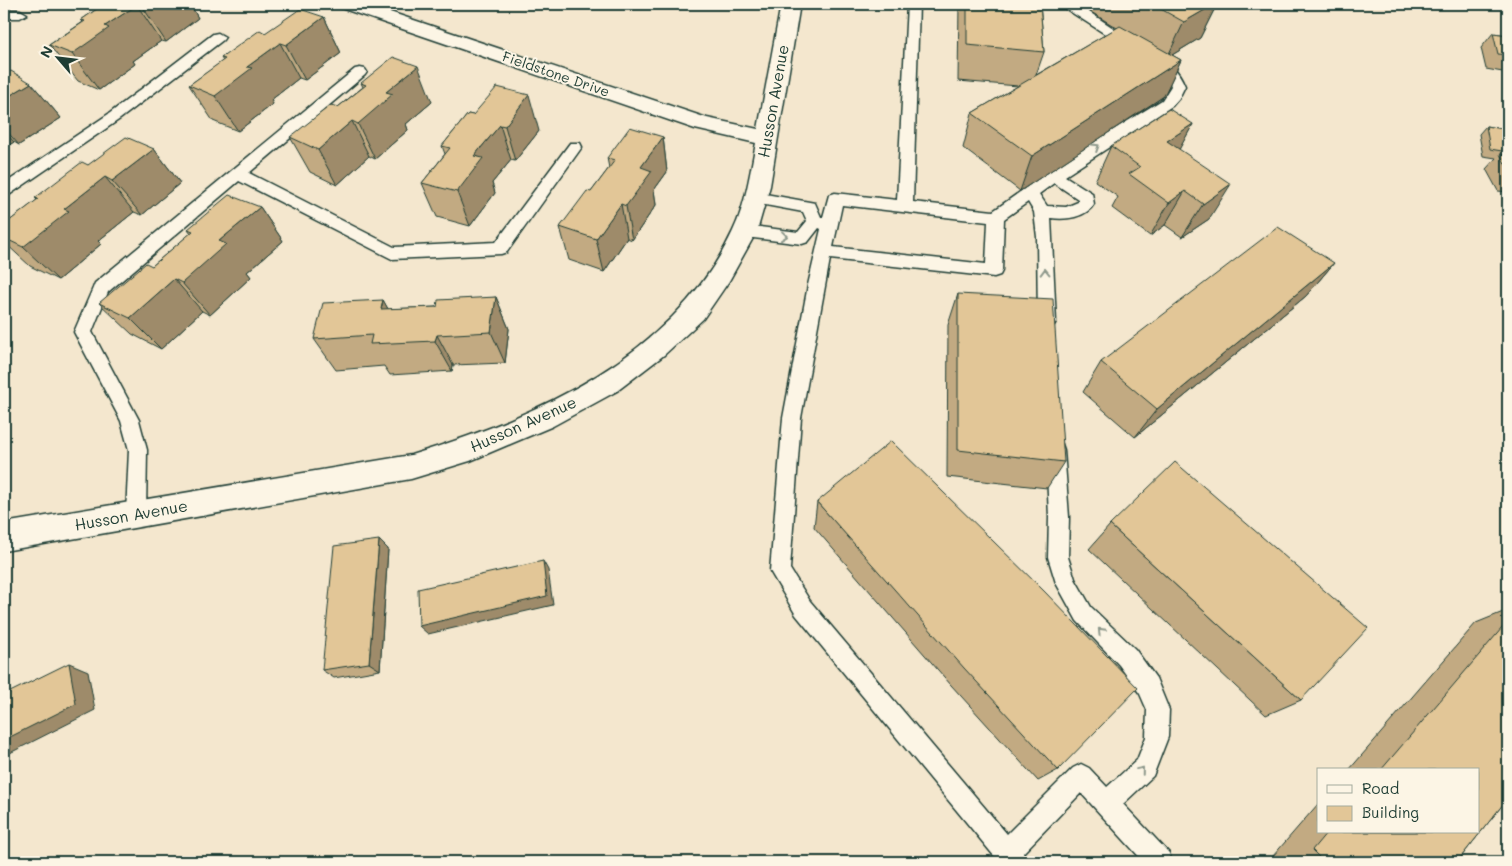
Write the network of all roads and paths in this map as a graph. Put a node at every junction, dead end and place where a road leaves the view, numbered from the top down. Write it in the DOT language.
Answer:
graph roads {
  1 [pos="348,4"];
  2 [pos="791,4"];
  3 [pos="913,4"];
  4 [pos="1068,4"];
  5 [pos="4,14"];
  6 [pos="20,14"];
  7 [pos="218,37"];
  8 [pos="360,72"];
  9 [pos="766,138"];
  10 [pos="575,147"];
  11 [pos="238,174"];
  12 [pos="1054,176"];
  13 [pos="4,191"];
  14 [pos="1030,193"];
  15 [pos="755,198"];
  16 [pos="906,207"];
  17 [pos="1042,211"];
  18 [pos="996,217"];
  19 [pos="823,223"];
  20 [pos="745,231"];
  21 [pos="823,252"];
  22 [pos="1048,340"];
  23 [pos="1054,429"];
  24 [pos="136,514"];
  25 [pos="4,537"];
  26 [pos="1106,804"];
  27 [pos="1011,857"];
  28 [pos="1160,862"];
  1 -- 9 [label="street, Fieldstone Drive"];
  2 -- 9 [label="street, Husson Avenue"];
  3 -- 16 [label="lane"];
  12 -- 4 [label="lane, one-way"];
  5 -- 6 [label="lane"];
  7 -- 13 [label="lane"];
  8 -- 11 [label="lane"];
  9 -- 15 [label="street, Husson Avenue"];
  10 -- 11 [label="lane"];
  11 -- 24 [label="lane"];
  12 -- 14 [label="lane"];
  12 -- 17 [label="lane"];
  14 -- 17 [label="lane"];
  14 -- 18 [label="lane"];
  15 -- 19 [label="lane"];
  15 -- 20 [label="street, Husson Avenue"];
  16 -- 18 [label="lane"];
  16 -- 19 [label="lane"];
  22 -- 17 [label="lane, one-way"];
  18 -- 21 [label="lane"];
  20 -- 19 [label="lane, one-way"];
  19 -- 21 [label="lane"];
  20 -- 24 [label="street, Husson Avenue"];
  21 -- 27 [label="lane"];
  26 -- 23 [label="lane, one-way"];
  24 -- 25 [label="street, Husson Avenue"];
  26 -- 27 [label="lane"];
  26 -- 28 [label="lane"];
}
